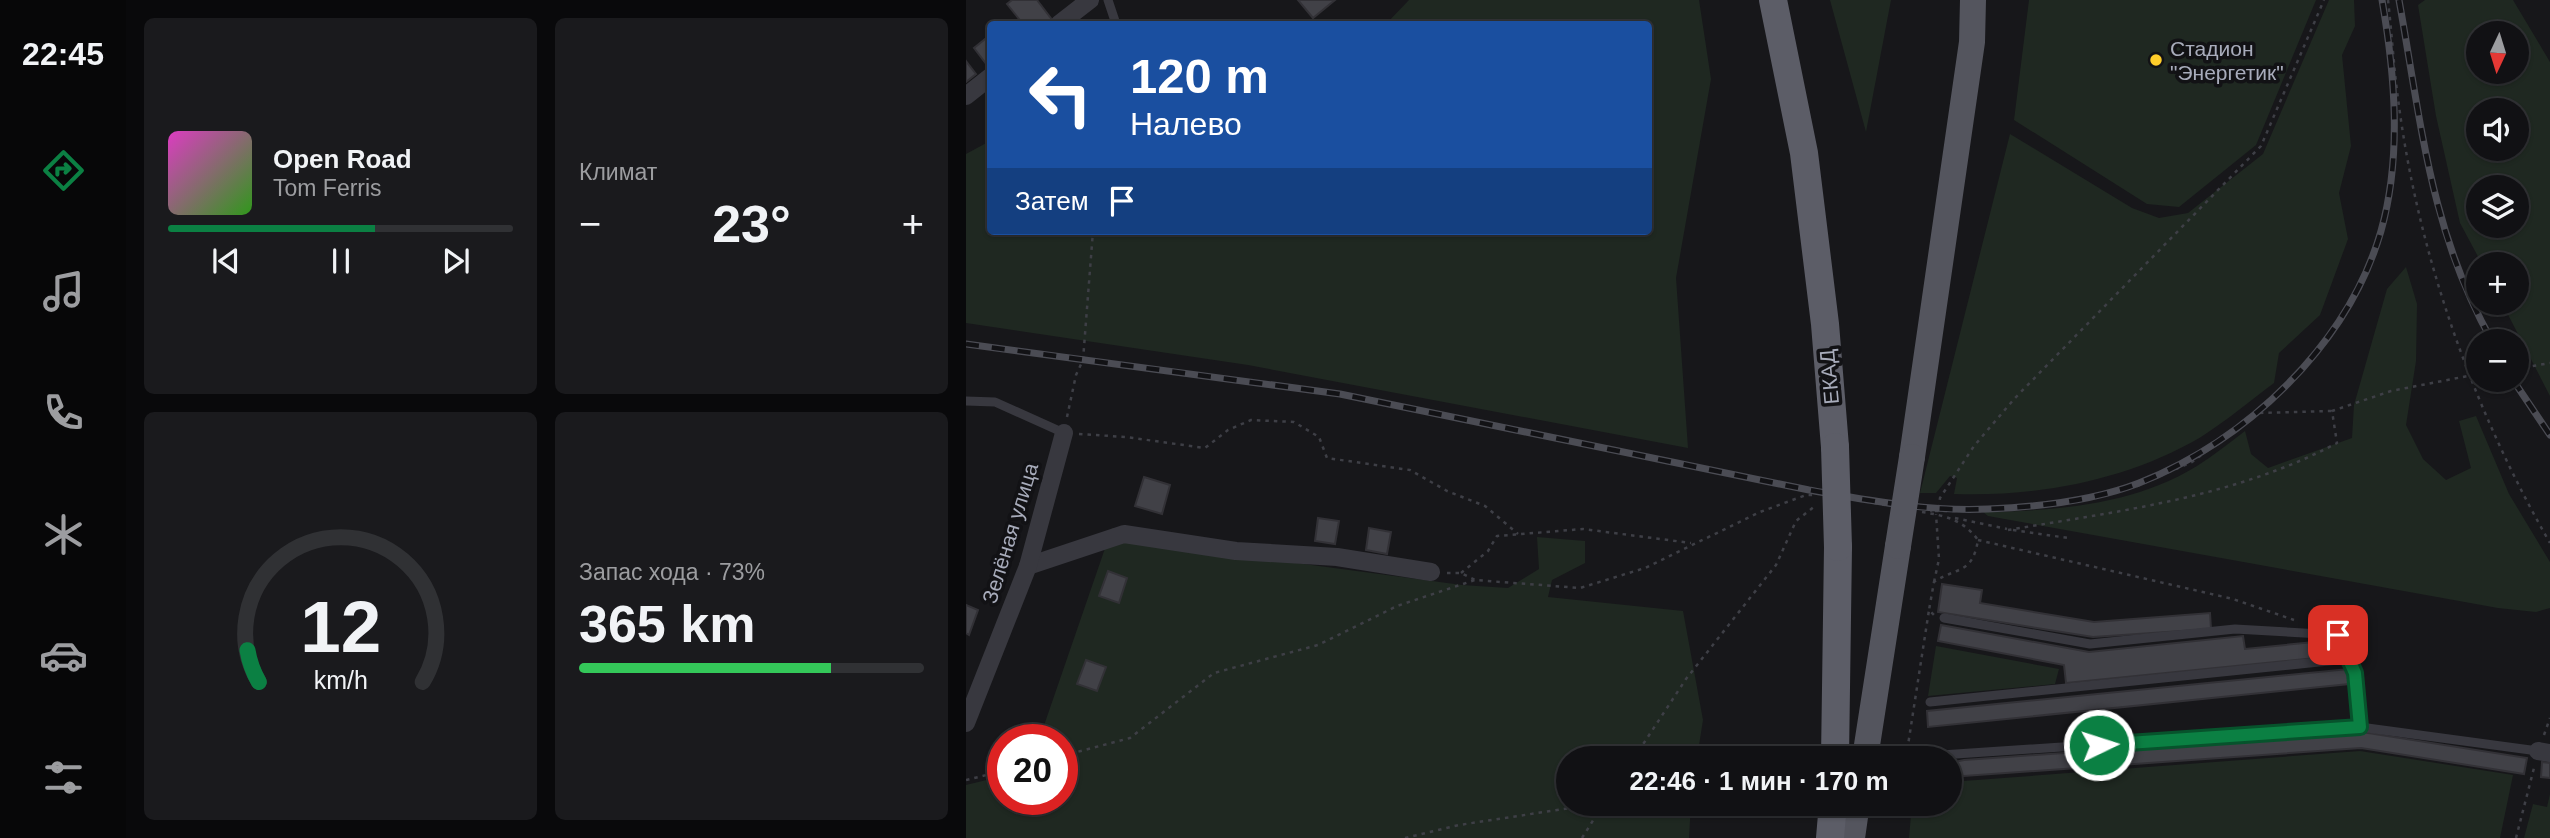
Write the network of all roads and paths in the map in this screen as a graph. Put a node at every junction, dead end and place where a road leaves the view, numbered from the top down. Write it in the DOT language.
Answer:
graph roads {
  1 [pos="1090,0"];
  2 [pos="1108,0"];
  3 [pos="1773,0"];
  4 [pos="1973,0"];
  5 [pos="2323,0"];
  6 [pos="2388,0"];
  7 [pos="1063,21"];
  8 [pos="1115,21"];
  9 [pos="987,79"];
  10 [pos="966,96"];
  11 [pos="1093,235"];
  12 [pos="2466,361"];
  13 [pos="2550,363"];
  14 [pos="2529,367"];
  15 [pos="2466,376"];
  16 [pos="2479,392"];
  17 [pos="966,401"];
  18 [pos="2332,411"];
  19 [pos="1064,433"];
  20 [pos="1820,502"];
  21 [pos="1936,514"];
  22 [pos="1952,517"];
  23 [pos="2008,530"];
  24 [pos="1518,534"];
  25 [pos="2068,538"];
  26 [pos="1978,541"];
  27 [pos="1691,543"];
  28 [pos="2550,543"];
  29 [pos="1028,566"];
  30 [pos="1431,572"];
  31 [pos="1461,573"];
  32 [pos="1475,580"];
  33 [pos="1934,582"];
  34 [pos="1580,587"];
  35 [pos="1929,610"];
  36 [pos="1944,618"];
  37 [pos="2298,621"];
  38 [pos="2348,659"];
  39 [pos="1930,702"];
  40 [pos="966,723"];
  41 [pos="2360,727"];
  42 [pos="1642,746"];
  43 [pos="1835,746"];
  44 [pos="1867,746"];
  45 [pos="1908,746"];
  46 [pos="1078,752"];
  47 [pos="2544,752"];
  48 [pos="1962,754"];
  49 [pos="987,775"];
  50 [pos="966,780"];
  51 [pos="1556,810"];
  52 [pos="1595,816"];
  53 [pos="1832,816"];
  54 [pos="1855,816"];
  55 [pos="1405,838"];
  56 [pos="1582,838"];
  57 [pos="1830,838"];
  58 [pos="1852,838"];
  59 [pos="2516,838"];
  1 -- 7 [label="street"];
  2 -- 8 [label="lane"];
  3 -- 43 [label="highway, ЕКАД, bridge"];
  4 -- 44 [label="main road, bridge"];
  5 -- 18 [label="path"];
  6 -- 12 [label="path"];
  9 -- 10 [label="street"];
  11 -- 19 [label="path"];
  13 -- 14 [label="path"];
  15 -- 18 [label="path"];
  16 -- 28 [label="path"];
  17 -- 19 [label="lane"];
  18 -- 23 [label="path"];
  19 -- 24 [label="path"];
  19 -- 29 [label="street, Зелёная улица"];
  20 -- 42 [label="path"];
  21 -- 33 [label="path"];
  22 -- 23 [label="path"];
  23 -- 25 [label="path"];
  24 -- 27 [label="path"];
  24 -- 31 [label="path"];
  26 -- 37 [label="path"];
  29 -- 30 [label="street"];
  29 -- 40 [label="street, Зелёная улица"];
  30 -- 31 [label="path"];
  31 -- 32 [label="path"];
  32 -- 34 [label="path"];
  32 -- 46 [label="path"];
  35 -- 45 [label="path"];
  36 -- 38 [label="lane"];
  38 -- 39 [label="lane"];
  38 -- 41 [label="lane"];
  41 -- 47 [label="lane"];
  41 -- 48 [label="lane"];
  47 -- 59 [label="path"];
  49 -- 50 [label="path"];
  51 -- 55 [label="path"];
  52 -- 56 [label="path"];
  53 -- 57 [label="highway"];
  54 -- 58 [label="main road"];
}
